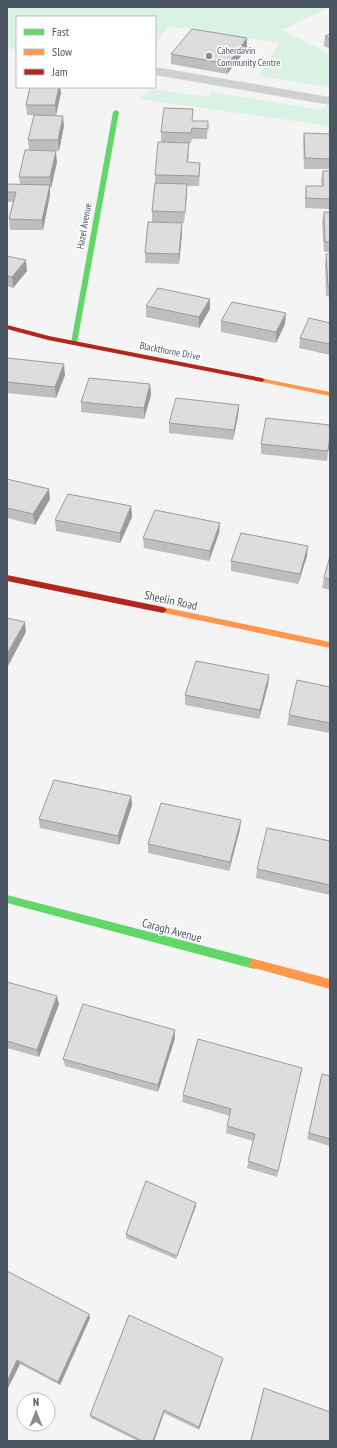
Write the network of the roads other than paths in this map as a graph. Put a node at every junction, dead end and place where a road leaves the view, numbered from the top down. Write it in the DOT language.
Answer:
graph roads {
  1 [pos="156,71"];
  2 [pos="330,100"];
  3 [pos="116,112"];
  4 [pos="7,327"];
  5 [pos="74,343"];
  6 [pos="330,394"];
  7 [pos="7,578"];
  8 [pos="330,645"];
  9 [pos="7,899"];
  10 [pos="330,984"];
  1 -- 2 [label="lane"];
  3 -- 5 [label="street, Hazel Avenue"];
  4 -- 5 [label="street, Blackthorne Drive"];
  5 -- 6 [label="street, Blackthorne Drive"];
  7 -- 8 [label="street, Sheelin Road"];
  9 -- 10 [label="street, Caragh Avenue"];
}
